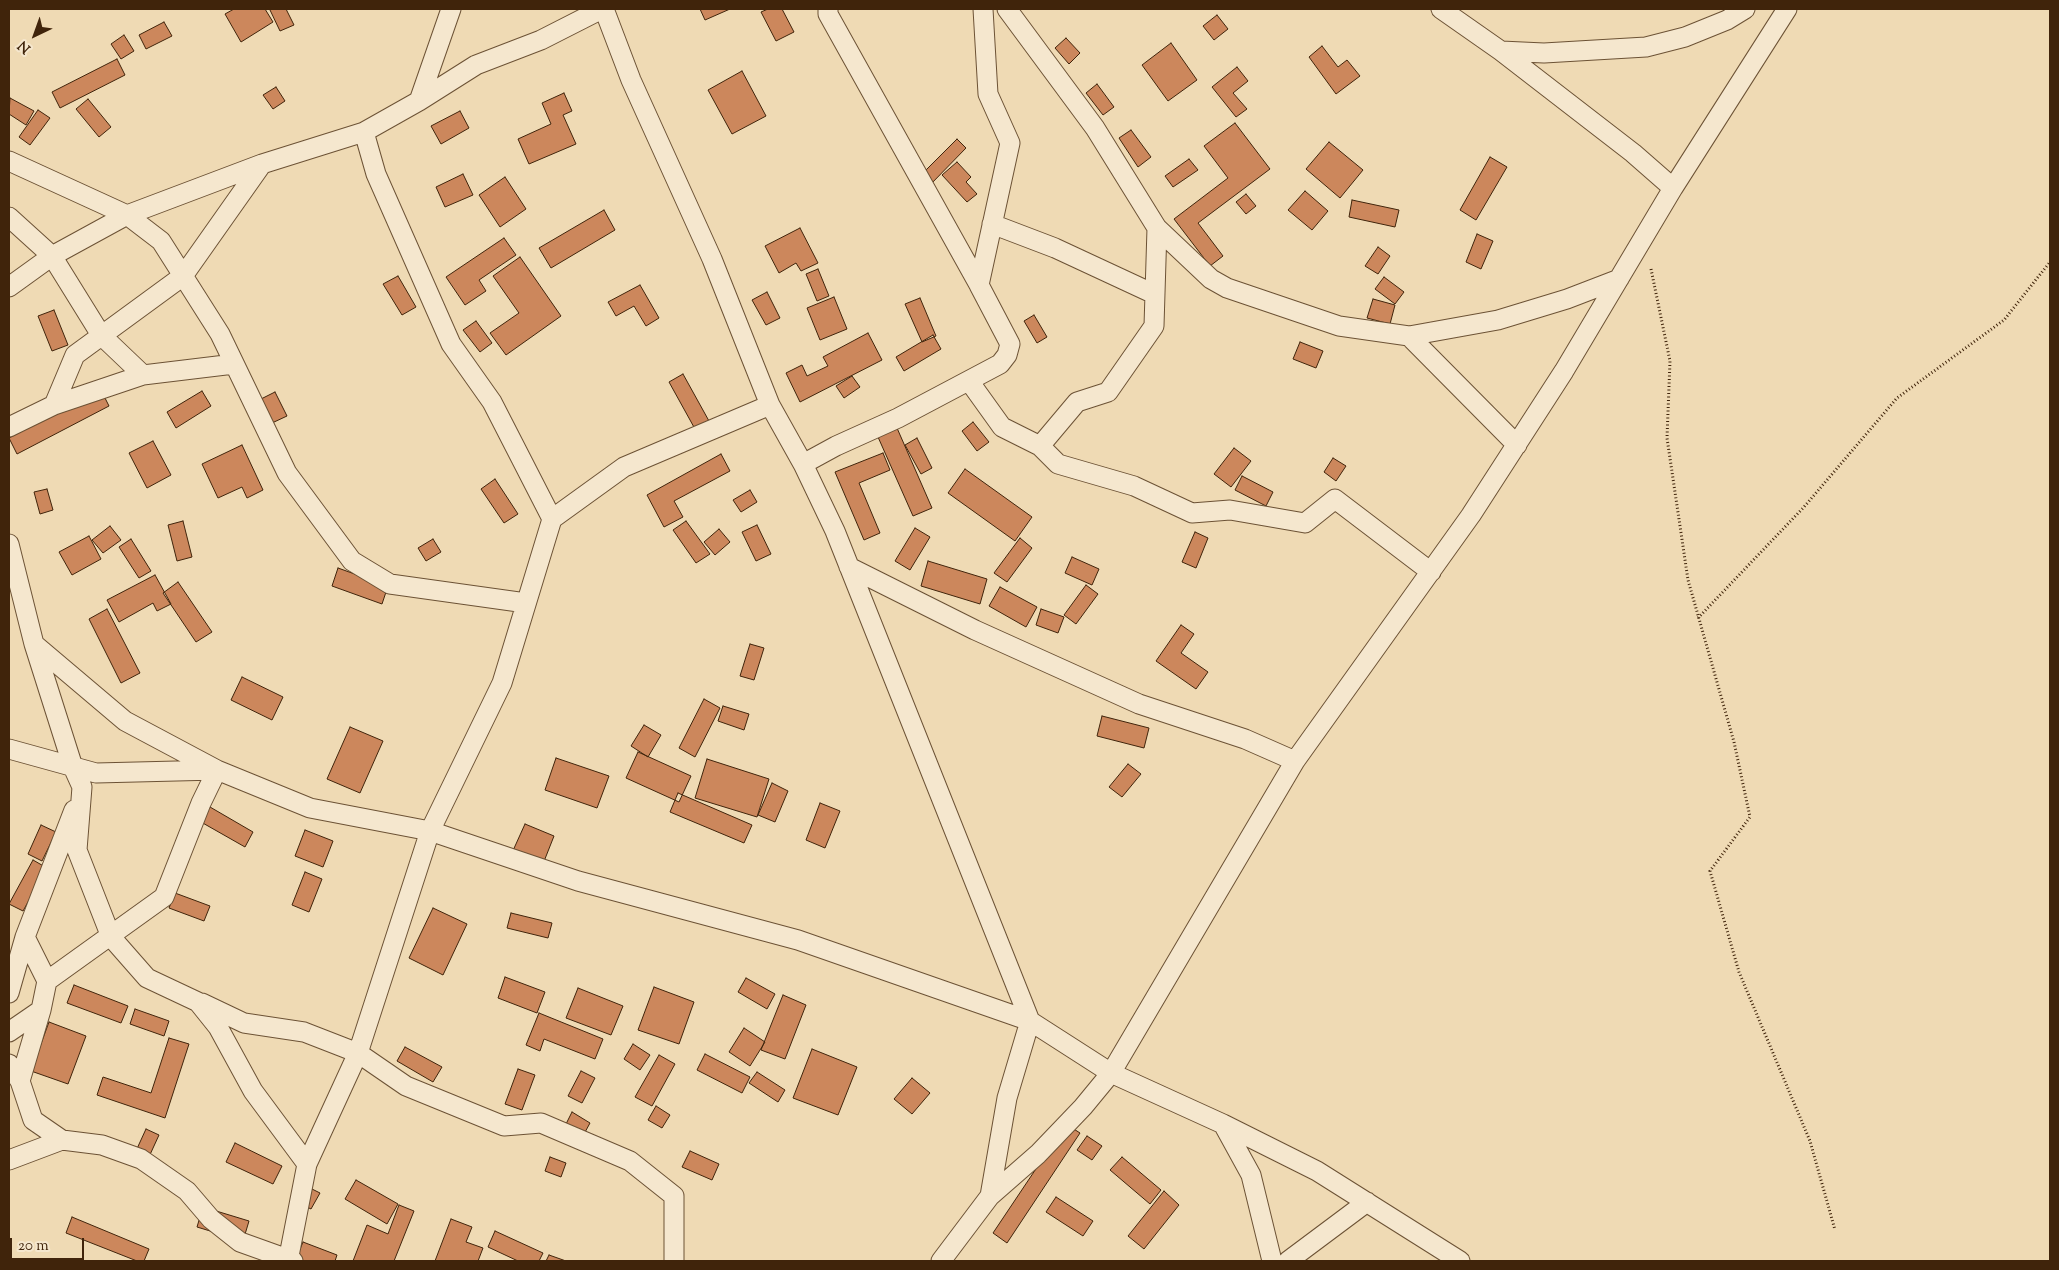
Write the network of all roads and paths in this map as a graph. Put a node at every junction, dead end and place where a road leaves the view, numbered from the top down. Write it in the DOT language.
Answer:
graph roads {
  1 [pos="451,9"];
  2 [pos="603,9"];
  3 [pos="983,9"];
  4 [pos="1007,9"];
  5 [pos="1441,9"];
  6 [pos="1745,9"];
  7 [pos="1787,9"];
  8 [pos="830,10"];
  9 [pos="1729,14"];
  10 [pos="1501,51"];
  11 [pos="419,101"];
  12 [pos="364,132"];
  13 [pos="9,161"];
  14 [pos="262,164"];
  15 [pos="1673,188"];
  16 [pos="127,215"];
  17 [pos="9,217"];
  18 [pos="992,224"];
  19 [pos="1157,228"];
  20 [pos="1644,236"];
  21 [pos="52,256"];
  22 [pos="2050,262"];
  23 [pos="183,276"];
  24 [pos="1619,279"];
  25 [pos="979,285"];
  26 [pos="9,286"];
  27 [pos="1154,294"];
  28 [pos="101,335"];
  29 [pos="1409,336"];
  30 [pos="234,364"];
  31 [pos="143,375"];
  32 [pos="968,381"];
  33 [pos="54,404"];
  34 [pos="770,404"];
  35 [pos="9,427"];
  36 [pos="1516,445"];
  37 [pos="1040,446"];
  38 [pos="803,464"];
  39 [pos="552,519"];
  40 [pos="9,544"];
  41 [pos="849,567"];
  42 [pos="1431,572"];
  43 [pos="526,603"];
  44 [pos="1698,618"];
  45 [pos="34,644"];
  46 [pos="9,749"];
  47 [pos="1295,761"];
  48 [pos="73,767"];
  49 [pos="217,770"];
  50 [pos="82,787"];
  51 [pos="430,831"];
  52 [pos="25,937"];
  53 [pos="111,937"];
  54 [pos="47,981"];
  55 [pos="9,994"];
  56 [pos="198,1002"];
  57 [pos="41,1010"];
  58 [pos="1030,1021"];
  59 [pos="9,1032"];
  60 [pos="358,1053"];
  61 [pos="9,1064"];
  62 [pos="1111,1073"];
  63 [pos="20,1081"];
  64 [pos="1223,1124"];
  65 [pos="62,1140"];
  66 [pos="9,1160"];
  67 [pos="307,1164"];
  68 [pos="990,1196"];
  69 [pos="1367,1202"];
  70 [pos="1835,1230"];
  71 [pos="290,1261"];
  72 [pos="674,1261"];
  73 [pos="941,1261"];
  74 [pos="1272,1261"];
  75 [pos="1288,1261"];
  76 [pos="1460,1261"];
  1 -- 11 [label="street"];
  2 -- 11 [label="street"];
  2 -- 34 [label="street"];
  3 -- 18 [label="street"];
  4 -- 19 [label="street"];
  5 -- 10 [label="street"];
  6 -- 9 [label="street"];
  7 -- 15 [label="street"];
  8 -- 25 [label="street"];
  9 -- 10 [label="street"];
  10 -- 15 [label="street"];
  11 -- 12 [label="street"];
  12 -- 14 [label="street"];
  12 -- 39 [label="street"];
  13 -- 16 [label="street"];
  14 -- 16 [label="street"];
  14 -- 23 [label="street"];
  15 -- 20 [label="street"];
  16 -- 21 [label="street"];
  16 -- 23 [label="street"];
  17 -- 21 [label="street"];
  18 -- 25 [label="street"];
  18 -- 27 [label="street"];
  19 -- 27 [label="street"];
  19 -- 29 [label="street"];
  20 -- 24 [label="street"];
  20 -- 44 [label="path"];
  21 -- 26 [label="street"];
  21 -- 28 [label="street"];
  22 -- 44 [label="path"];
  23 -- 28 [label="street"];
  23 -- 30 [label="street"];
  24 -- 29 [label="street"];
  24 -- 36 [label="street"];
  25 -- 32 [label="street"];
  27 -- 37 [label="street"];
  28 -- 31 [label="street"];
  28 -- 33 [label="street"];
  29 -- 36 [label="street"];
  30 -- 31 [label="street"];
  30 -- 43 [label="street"];
  31 -- 33 [label="street"];
  32 -- 37 [label="street"];
  32 -- 38 [label="street"];
  33 -- 35 [label="street"];
  34 -- 38 [label="street"];
  34 -- 39 [label="street"];
  36 -- 42 [label="street"];
  37 -- 42 [label="street"];
  38 -- 41 [label="street"];
  39 -- 43 [label="street"];
  40 -- 45 [label="street"];
  41 -- 47 [label="street"];
  41 -- 58 [label="street"];
  42 -- 47 [label="street"];
  43 -- 51 [label="street"];
  44 -- 70 [label="path"];
  45 -- 48 [label="street"];
  45 -- 49 [label="street"];
  46 -- 48 [label="street"];
  47 -- 62 [label="street"];
  48 -- 49 [label="street"];
  48 -- 50 [label="street"];
  49 -- 51 [label="street"];
  49 -- 53 [label="street"];
  50 -- 52 [label="street"];
  50 -- 53 [label="street"];
  51 -- 58 [label="street"];
  51 -- 60 [label="street"];
  52 -- 54 [label="street"];
  52 -- 55 [label="street"];
  53 -- 54 [label="street"];
  53 -- 56 [label="street"];
  54 -- 57 [label="street"];
  56 -- 60 [label="street"];
  56 -- 67 [label="street"];
  57 -- 59 [label="street"];
  57 -- 63 [label="street"];
  58 -- 62 [label="street"];
  58 -- 68 [label="street"];
  60 -- 67 [label="street"];
  60 -- 72 [label="street"];
  61 -- 63 [label="street"];
  62 -- 64 [label="street"];
  62 -- 68 [label="street"];
  63 -- 65 [label="street"];
  64 -- 69 [label="street"];
  64 -- 74 [label="street"];
  65 -- 66 [label="street"];
  65 -- 71 [label="street"];
  67 -- 71 [label="street"];
  68 -- 73 [label="street"];
  69 -- 75 [label="street"];
  69 -- 76 [label="street"];
}
